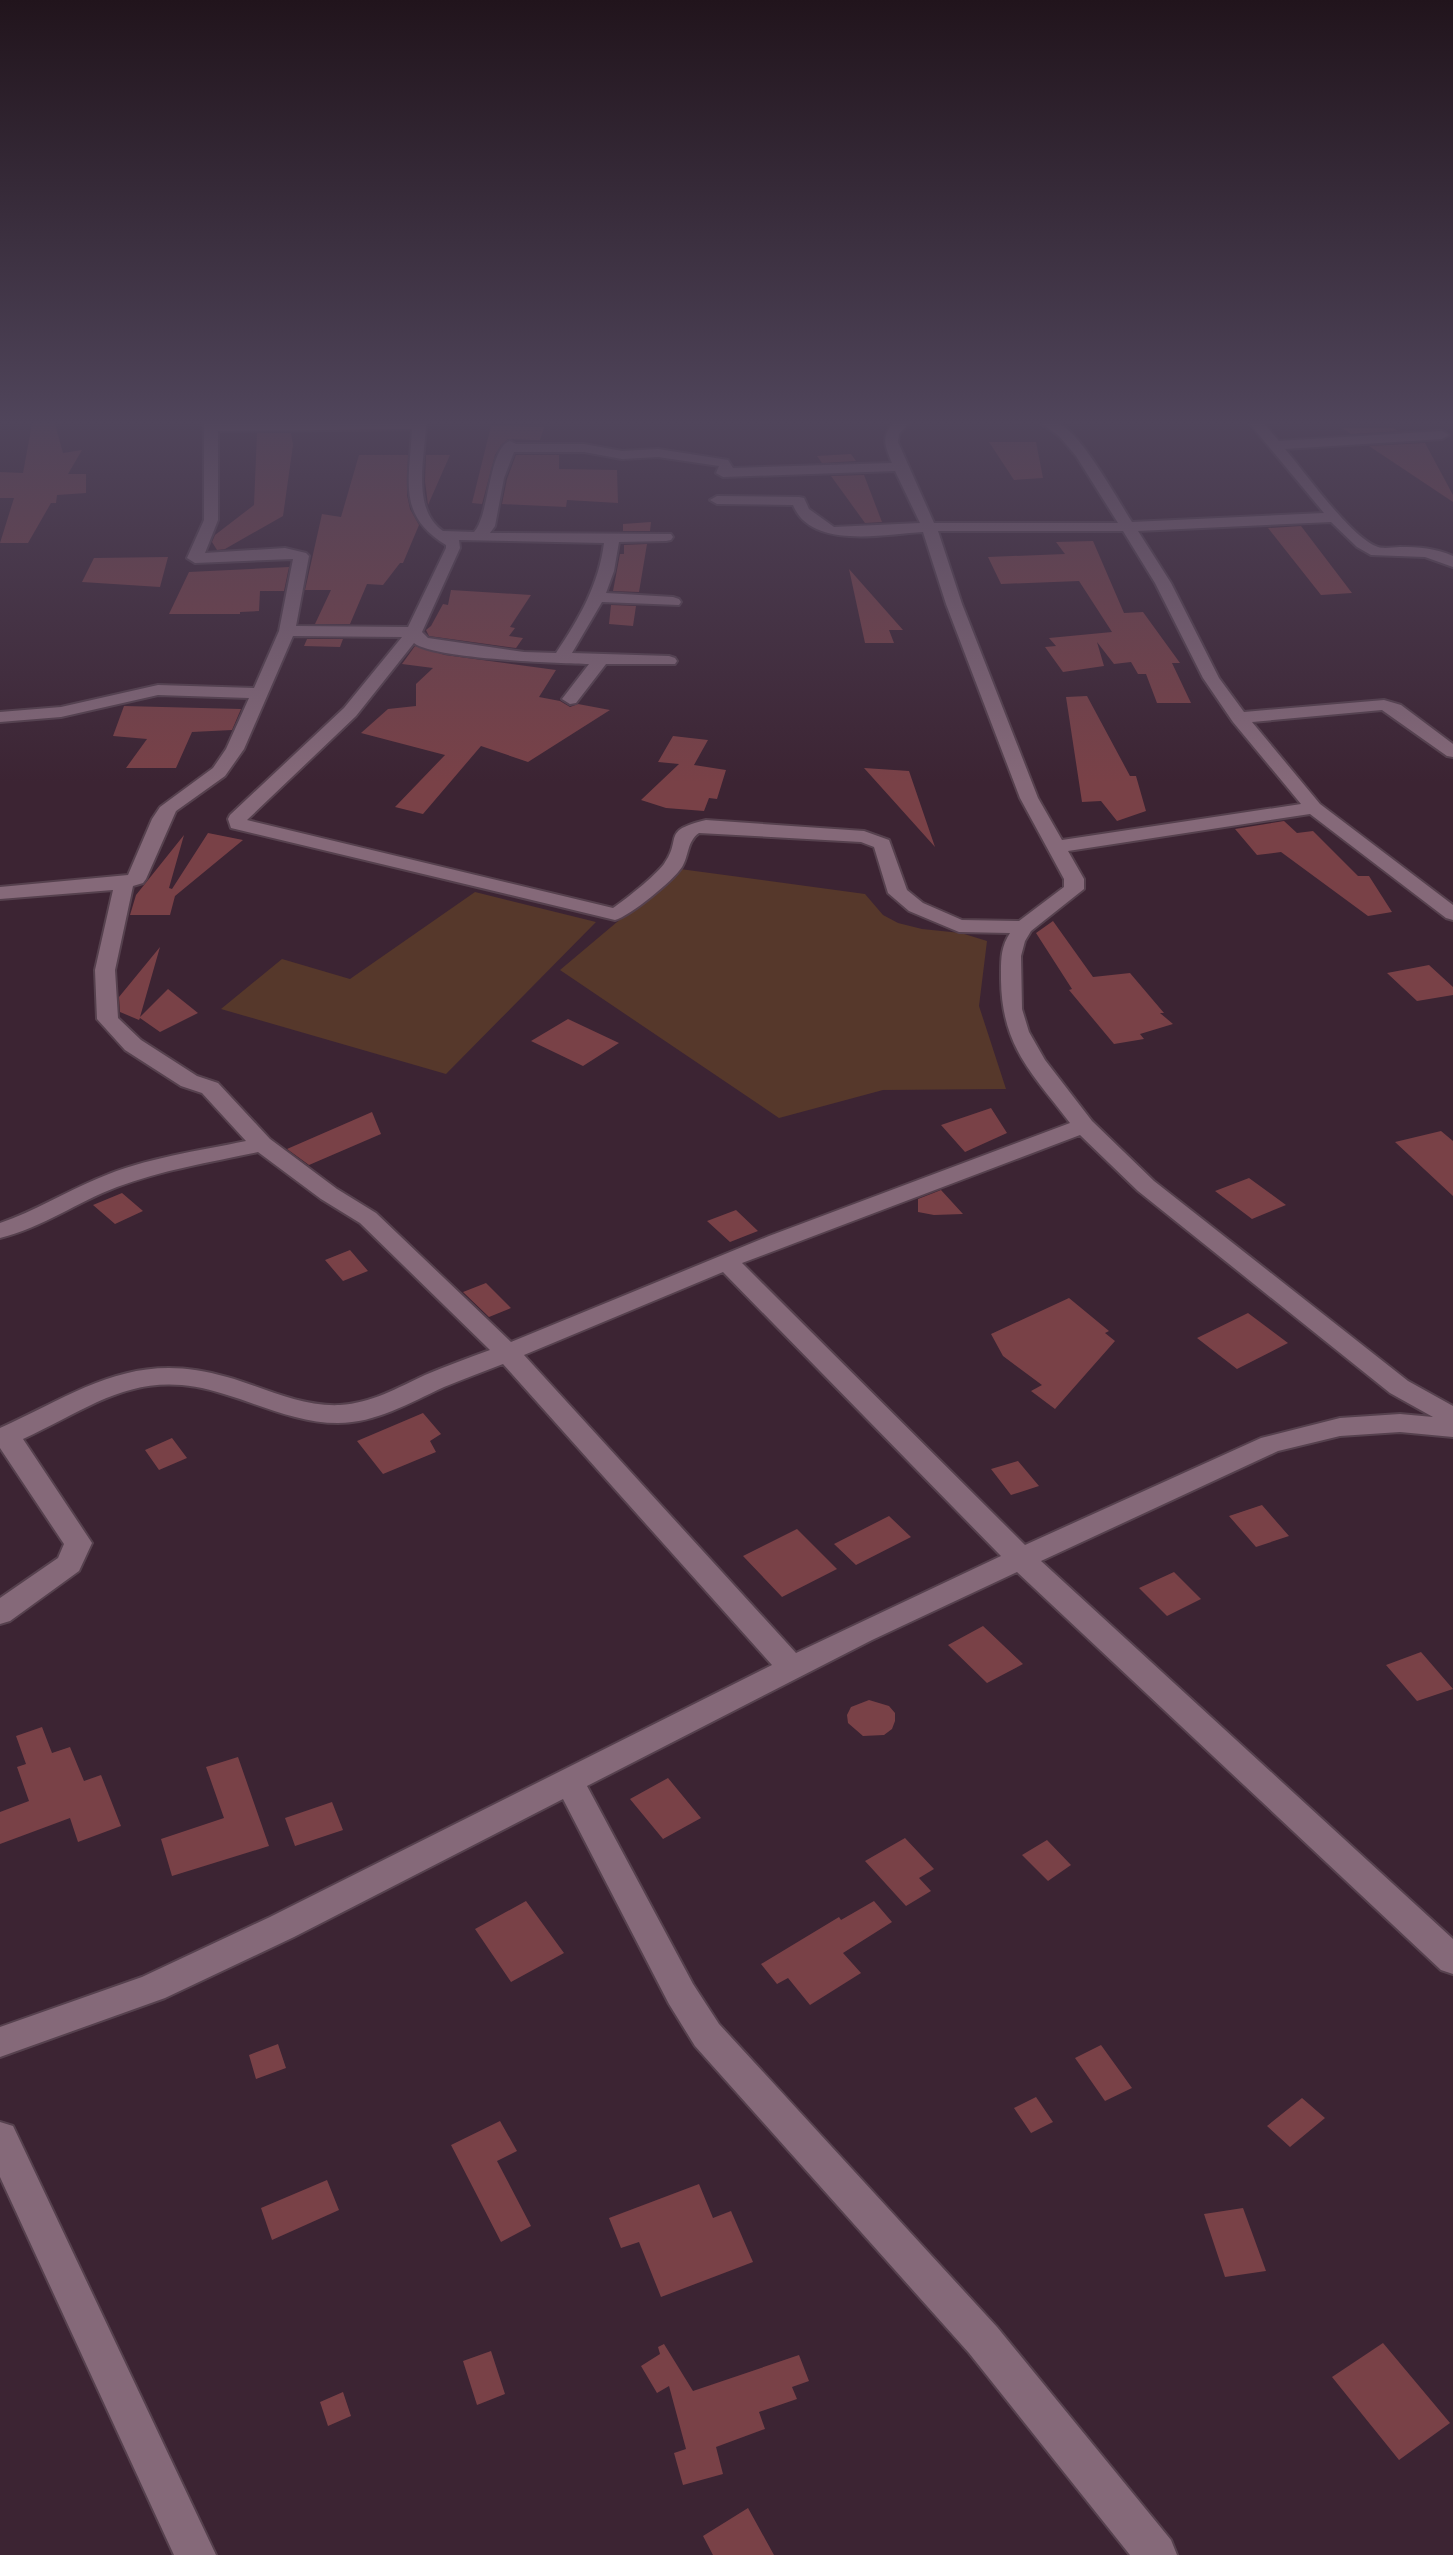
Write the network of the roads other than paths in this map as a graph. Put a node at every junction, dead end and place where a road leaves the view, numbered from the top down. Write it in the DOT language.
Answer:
graph roads {
  1 [pos="201,543"];
  2 [pos="453,543"];
  3 [pos="612,543"];
  4 [pos="934,543"];
  5 [pos="1136,543"];
  6 [pos="1362,543"];
  7 [pos="1453,562"];
  8 [pos="598,597"];
  9 [pos="673,602"];
  10 [pos="286,631"];
  11 [pos="414,632"];
  12 [pos="560,659"];
  13 [pos="601,660"];
  14 [pos="669,661"];
  15 [pos="259,693"];
  16 [pos="570,699"];
  17 [pos="0,718"];
  18 [pos="1239,718"];
  19 [pos="1453,752"];
  20 [pos="1314,808"];
  21 [pos="1056,847"];
  22 [pos="124,883"];
  23 [pos="0,893"];
  24 [pos="1453,914"];
  25 [pos="1024,928"];
  26 [pos="1084,1126"];
  27 [pos="262,1144"];
  28 [pos="0,1231"];
  29 [pos="726,1261"];
  30 [pos="509,1354"];
  31 [pos="1399,1387"];
  32 [pos="1453,1417"];
  33 [pos="1375,1425"];
  34 [pos="1453,1428"];
  35 [pos="3,1437"];
  36 [pos="1021,1559"];
  37 [pos="0,1613"];
  38 [pos="792,1668"];
  39 [pos="569,1781"];
  40 [pos="1453,1961"];
  41 [pos="0,2042"];
  42 [pos="0,2138"];
  43 [pos="195,2555"];
  44 [pos="1156,2555"];
  1 -- 10 [label="street"];
  2 -- 11 [label="street"];
  3 -- 8 [label="street"];
  4 -- 21 [label="street"];
  5 -- 18 [label="street"];
  6 -- 7 [label="street"];
  8 -- 9 [label="street"];
  8 -- 12 [label="street"];
  10 -- 11 [label="street"];
  10 -- 15 [label="street"];
  11 -- 12 [label="street"];
  11 -- 25 [label="street"];
  12 -- 13 [label="street"];
  13 -- 14 [label="street"];
  13 -- 16 [label="street"];
  15 -- 17 [label="street"];
  15 -- 22 [label="street"];
  18 -- 19 [label="street"];
  18 -- 20 [label="street"];
  20 -- 21 [label="street"];
  20 -- 24 [label="street"];
  21 -- 25 [label="street"];
  22 -- 23 [label="street"];
  22 -- 27 [label="street"];
  25 -- 26 [label="street"];
  26 -- 29 [label="street"];
  26 -- 31 [label="street"];
  27 -- 28 [label="street"];
  27 -- 30 [label="street"];
  29 -- 30 [label="street"];
  29 -- 36 [label="street"];
  30 -- 35 [label="street"];
  30 -- 38 [label="street"];
  31 -- 32 [label="street"];
  31 -- 33 [label="street"];
  33 -- 34 [label="street"];
  33 -- 36 [label="street"];
  35 -- 37 [label="street"];
  36 -- 38 [label="street"];
  36 -- 40 [label="street"];
  38 -- 39 [label="street"];
  39 -- 41 [label="street"];
  39 -- 44 [label="street"];
  42 -- 43 [label="street"];
}
